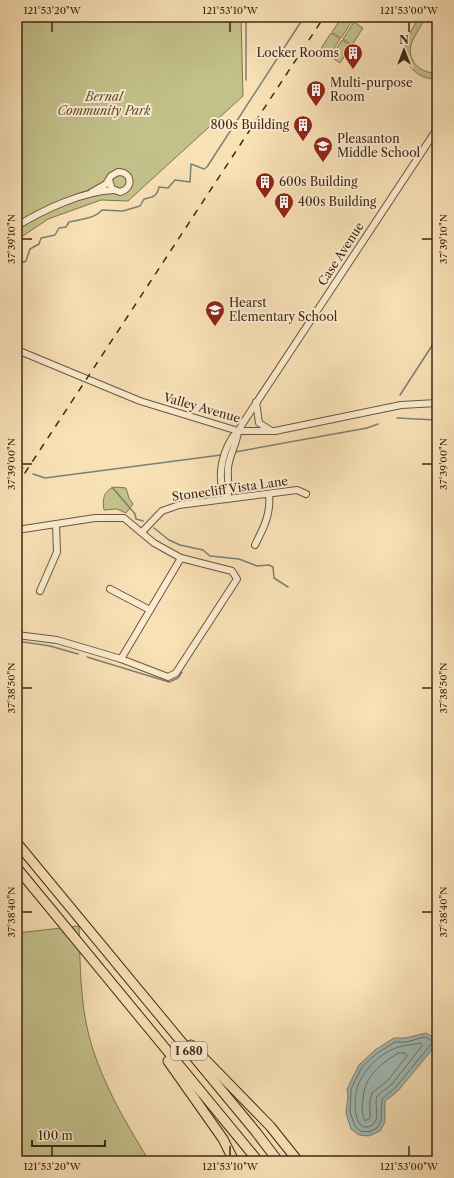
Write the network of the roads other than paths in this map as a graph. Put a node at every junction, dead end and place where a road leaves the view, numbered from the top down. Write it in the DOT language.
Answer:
graph roads {
  1 [pos="437,129"];
  2 [pos="109,180"];
  3 [pos="114,190"];
  4 [pos="83,196"];
  5 [pos="18,226"];
  6 [pos="17,350"];
  7 [pos="256,402"];
  8 [pos="437,403"];
  9 [pos="238,431"];
  10 [pos="271,431"];
  11 [pos="269,494"];
  12 [pos="306,494"];
  13 [pos="227,499"];
  14 [pos="56,524"];
  15 [pos="17,530"];
  16 [pos="142,532"];
  17 [pos="255,545"];
  18 [pos="182,558"];
  19 [pos="110,589"];
  20 [pos="40,591"];
  21 [pos="150,610"];
  22 [pos="17,635"];
  23 [pos="121,659"];
  24 [pos="17,843"];
  25 [pos="17,868"];
  26 [pos="145,998"];
  27 [pos="160,1043"];
  28 [pos="234,1161"];
  29 [pos="258,1161"];
  30 [pos="278,1161"];
  31 [pos="298,1161"];
  1 -- 7 [label="street, Case Avenue"];
  2 -- 3 [label="street"];
  2 -- 3 [label="street"];
  2 -- 4 [label="street"];
  3 -- 4 [label="street"];
  4 -- 5 [label="street"];
  6 -- 9 [label="street, Valley Avenue"];
  7 -- 9 [label="street, Case Avenue"];
  7 -- 10 [label="street"];
  8 -- 10 [label="street, Valley Avenue"];
  9 -- 10 [label="street, Valley Avenue"];
  9 -- 13 [label="street, Case Avenue"];
  11 -- 12 [label="street, Stonecliff Vista Lane"];
  11 -- 13 [label="street, Stonecliff Vista Lane"];
  11 -- 17 [label="street"];
  13 -- 16 [label="street, Stonecliff Vista Lane"];
  14 -- 15 [label="street"];
  14 -- 16 [label="street"];
  14 -- 20 [label="street"];
  16 -- 18 [label="street"];
  18 -- 21 [label="street"];
  18 -- 23 [label="street"];
  19 -- 21 [label="street"];
  21 -- 23 [label="street"];
  22 -- 23 [label="street"];
  24 -- 26 [label="highway, I 680"];
  25 -- 27 [label="highway, I 680"];
  26 -- 30 [label="highway, I 680"];
  26 -- 31 [label="highway"];
  27 -- 28 [label="highway"];
  27 -- 29 [label="highway, I 680"];
}
